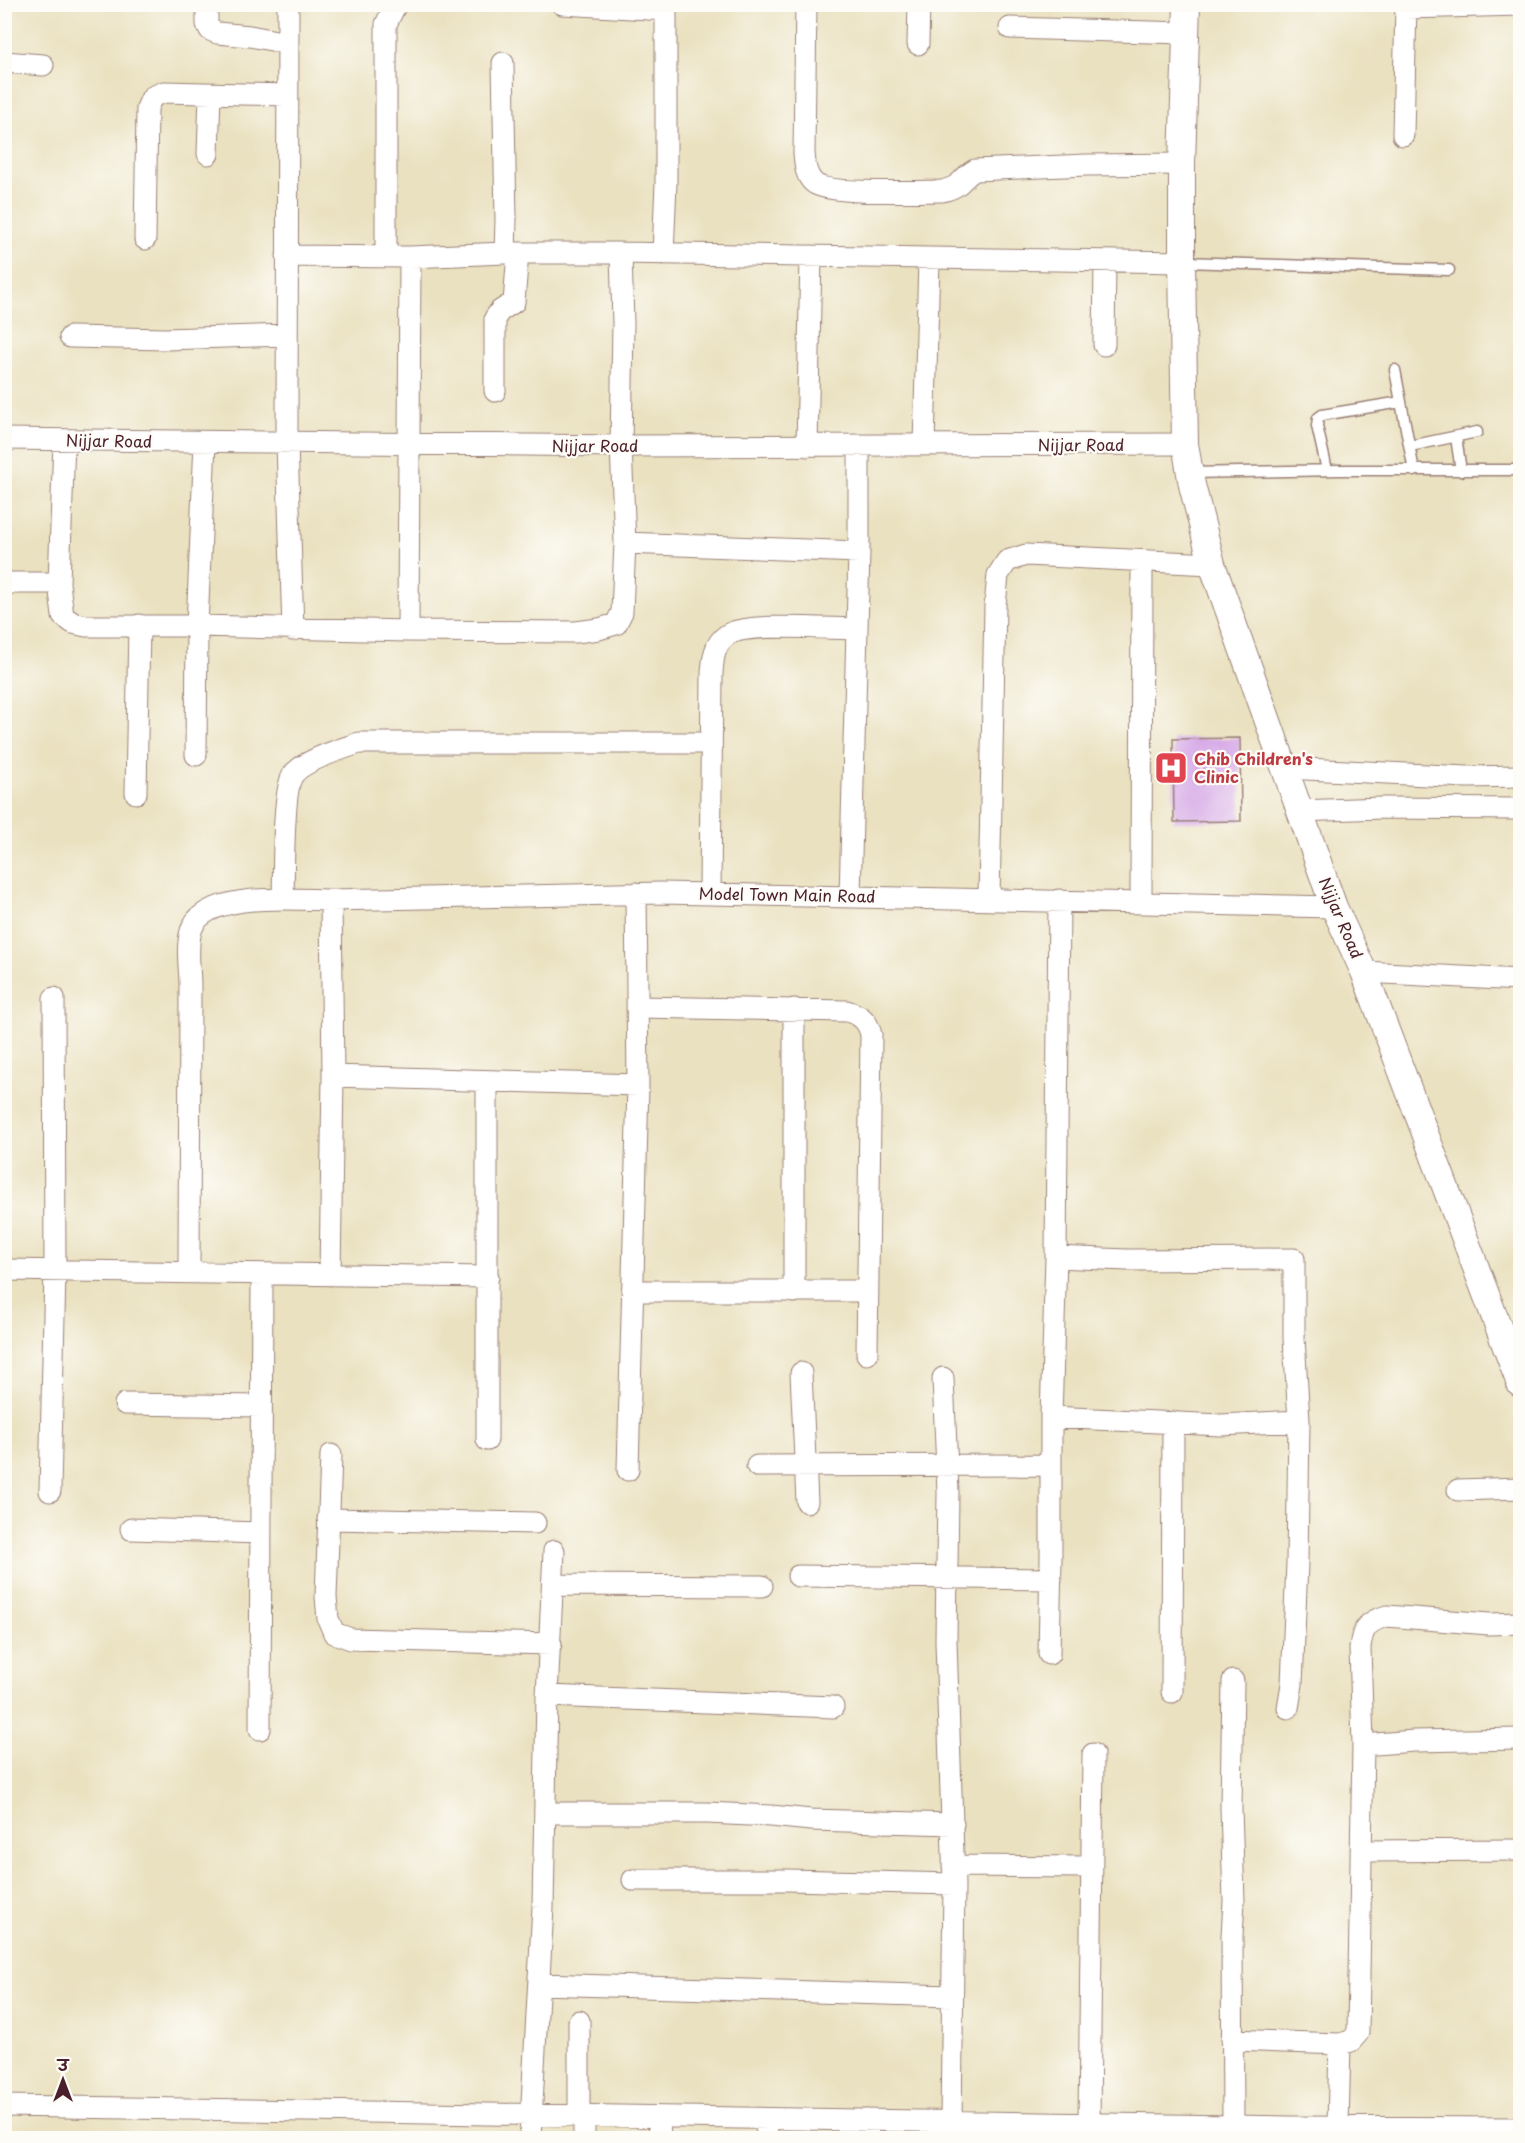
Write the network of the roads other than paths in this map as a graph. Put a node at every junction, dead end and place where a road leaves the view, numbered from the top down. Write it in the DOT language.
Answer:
graph roads {
  1 [pos="207,4"];
  2 [pos="288,4"];
  3 [pos="396,4"];
  4 [pos="562,4"];
  5 [pos="806,4"];
  6 [pos="919,4"];
  7 [pos="1187,4"];
  8 [pos="1521,4"];
  9 [pos="1406,6"];
  10 [pos="666,7"];
  11 [pos="1010,28"];
  12 [pos="1186,33"];
  13 [pos="287,43"];
  14 [pos="918,44"];
  15 [pos="4,63"];
  16 [pos="503,63"];
  17 [pos="43,64"];
  18 [pos="210,94"];
  19 [pos="287,95"];
  20 [pos="1403,135"];
  21 [pos="208,154"];
  22 [pos="1182,164"];
  23 [pos="145,239"];
  24 [pos="621,253"];
  25 [pos="511,254"];
  26 [pos="663,254"];
  27 [pos="287,256"];
  28 [pos="386,256"];
  29 [pos="811,256"];
  30 [pos="410,257"];
  31 [pos="930,259"];
  32 [pos="1105,261"];
  33 [pos="1182,262"];
  34 [pos="1449,270"];
  35 [pos="287,335"];
  36 [pos="70,337"];
  37 [pos="1104,345"];
  38 [pos="1395,370"];
  39 [pos="495,391"];
  40 [pos="1401,402"];
  41 [pos="1477,432"];
  42 [pos="1456,437"];
  43 [pos="4,439"];
  44 [pos="64,440"];
  45 [pos="205,442"];
  46 [pos="287,443"];
  47 [pos="410,444"];
  48 [pos="1185,444"];
  49 [pos="859,445"];
  50 [pos="924,445"];
  51 [pos="621,446"];
  52 [pos="807,446"];
  53 [pos="1410,446"];
  54 [pos="1327,470"];
  55 [pos="1521,470"];
  56 [pos="1414,471"];
  57 [pos="1461,471"];
  58 [pos="1190,473"];
  59 [pos="625,543"];
  60 [pos="859,552"];
  61 [pos="1142,561"];
  62 [pos="1212,564"];
  63 [pos="4,583"];
  64 [pos="59,583"];
  65 [pos="138,625"];
  66 [pos="196,626"];
  67 [pos="857,629"];
  68 [pos="293,630"];
  69 [pos="408,631"];
  70 [pos="711,743"];
  71 [pos="196,755"];
  72 [pos="1286,768"];
  73 [pos="1521,776"];
  74 [pos="136,793"];
  75 [pos="1521,809"];
  76 [pos="1299,810"];
  77 [pos="636,893"];
  78 [pos="710,894"];
  79 [pos="850,897"];
  80 [pos="283,899"];
  81 [pos="989,899"];
  82 [pos="331,900"];
  83 [pos="1059,900"];
  84 [pos="1141,901"];
  85 [pos="1334,906"];
  86 [pos="1364,972"];
  87 [pos="1521,980"];
  88 [pos="54,998"];
  89 [pos="638,1007"];
  90 [pos="794,1009"];
  91 [pos="333,1076"];
  92 [pos="487,1081"];
  93 [pos="638,1085"];
  94 [pos="1056,1257"];
  95 [pos="4,1270"];
  96 [pos="55,1271"];
  97 [pos="189,1272"];
  98 [pos="262,1274"];
  99 [pos="330,1275"];
  100 [pos="488,1277"];
  101 [pos="632,1291"];
  102 [pos="867,1291"];
  103 [pos="794,1292"];
  104 [pos="867,1354"];
  105 [pos="801,1373"];
  106 [pos="943,1378"];
  107 [pos="1521,1384"];
  108 [pos="125,1404"];
  109 [pos="261,1406"];
  110 [pos="1051,1417"];
  111 [pos="1299,1421"];
  112 [pos="1173,1422"];
  113 [pos="487,1440"];
  114 [pos="331,1455"];
  115 [pos="1051,1465"];
  116 [pos="757,1466"];
  117 [pos="805,1466"];
  118 [pos="946,1467"];
  119 [pos="628,1470"];
  120 [pos="1521,1488"];
  121 [pos="1458,1490"];
  122 [pos="50,1491"];
  123 [pos="807,1502"];
  124 [pos="328,1519"];
  125 [pos="535,1523"];
  126 [pos="131,1529"];
  127 [pos="261,1533"];
  128 [pos="554,1551"];
  129 [pos="798,1576"];
  130 [pos="947,1577"];
  131 [pos="1051,1579"];
  132 [pos="553,1585"];
  133 [pos="762,1586"];
  134 [pos="1521,1623"];
  135 [pos="551,1644"];
  136 [pos="1049,1654"];
  137 [pos="1233,1681"];
  138 [pos="1172,1692"];
  139 [pos="548,1696"];
  140 [pos="833,1707"];
  141 [pos="1287,1708"];
  142 [pos="260,1729"];
  143 [pos="1521,1739"];
  144 [pos="1363,1745"];
  145 [pos="1093,1754"];
  146 [pos="545,1813"];
  147 [pos="953,1824"];
  148 [pos="1361,1851"];
  149 [pos="1521,1851"];
  150 [pos="1092,1868"];
  151 [pos="954,1875"];
  152 [pos="633,1881"];
  153 [pos="540,1984"];
  154 [pos="952,1996"];
  155 [pos="579,2021"];
  156 [pos="1232,2040"];
  157 [pos="1340,2044"];
  158 [pos="4,2106"];
  159 [pos="531,2115"];
  160 [pos="581,2117"];
  161 [pos="659,2117"];
  162 [pos="1089,2124"];
  163 [pos="1233,2126"];
  164 [pos="941,2127"];
  165 [pos="1521,2128"];
  166 [pos="767,2129"];
  167 [pos="868,2129"];
  168 [pos="1048,2131"];
  169 [pos="1144,2131"];
  170 [pos="1337,2133"];
  171 [pos="530,2139"];
  172 [pos="584,2139"];
  173 [pos="660,2139"];
  1 -- 13 [label="street"];
  2 -- 13 [label="street"];
  3 -- 28 [label="street"];
  4 -- 10 [label="street"];
  5 -- 22 [label="street"];
  6 -- 14 [label="street"];
  7 -- 12 [label="street, Nijjar Road"];
  8 -- 9 [label="street"];
  9 -- 20 [label="street"];
  10 -- 26 [label="street"];
  11 -- 12 [label="street"];
  12 -- 22 [label="street, Nijjar Road"];
  13 -- 19 [label="street"];
  15 -- 17 [label="street"];
  16 -- 25 [label="street"];
  18 -- 19 [label="street"];
  18 -- 21 [label="street"];
  18 -- 23 [label="street"];
  19 -- 27 [label="street"];
  22 -- 33 [label="street, Nijjar Road"];
  24 -- 25 [label="street"];
  24 -- 26 [label="street"];
  24 -- 51 [label="street"];
  25 -- 30 [label="street"];
  25 -- 39 [label="street"];
  26 -- 29 [label="street"];
  27 -- 28 [label="street"];
  27 -- 35 [label="street"];
  28 -- 30 [label="street"];
  29 -- 31 [label="street"];
  29 -- 52 [label="street"];
  30 -- 47 [label="street"];
  31 -- 32 [label="street"];
  31 -- 50 [label="street"];
  32 -- 33 [label="street"];
  32 -- 37 [label="street"];
  33 -- 34 [label="lane"];
  33 -- 48 [label="street, Nijjar Road"];
  35 -- 36 [label="street"];
  35 -- 46 [label="street"];
  38 -- 40 [label="lane"];
  40 -- 53 [label="lane"];
  40 -- 54 [label="lane"];
  41 -- 42 [label="lane"];
  42 -- 53 [label="lane"];
  42 -- 57 [label="lane"];
  43 -- 44 [label="street, Nijjar Road"];
  44 -- 45 [label="street, Nijjar Road"];
  44 -- 64 [label="street"];
  45 -- 46 [label="street, Nijjar Road"];
  45 -- 66 [label="street"];
  46 -- 47 [label="street, Nijjar Road"];
  46 -- 68 [label="street"];
  47 -- 51 [label="street, Nijjar Road"];
  47 -- 69 [label="street"];
  48 -- 50 [label="street, Nijjar Road"];
  48 -- 58 [label="street, Nijjar Road"];
  49 -- 50 [label="street, Nijjar Road"];
  49 -- 52 [label="street, Nijjar Road"];
  49 -- 60 [label="street"];
  51 -- 52 [label="street, Nijjar Road"];
  51 -- 59 [label="street"];
  53 -- 56 [label="lane"];
  54 -- 56 [label="lane"];
  54 -- 58 [label="lane"];
  55 -- 57 [label="lane"];
  56 -- 57 [label="lane"];
  58 -- 62 [label="street, Nijjar Road"];
  59 -- 60 [label="street"];
  59 -- 69 [label="street"];
  60 -- 67 [label="street"];
  61 -- 62 [label="street"];
  61 -- 81 [label="street"];
  61 -- 84 [label="street"];
  62 -- 72 [label="street, Nijjar Road"];
  63 -- 64 [label="street"];
  64 -- 65 [label="street"];
  65 -- 66 [label="street"];
  65 -- 74 [label="street"];
  66 -- 68 [label="street"];
  66 -- 71 [label="street"];
  67 -- 70 [label="street"];
  67 -- 79 [label="street"];
  68 -- 69 [label="street"];
  70 -- 78 [label="street"];
  70 -- 80 [label="street"];
  72 -- 73 [label="street"];
  72 -- 76 [label="street, Nijjar Road"];
  75 -- 76 [label="street"];
  76 -- 85 [label="street, Nijjar Road"];
  77 -- 78 [label="street, Model Town Main Road"];
  77 -- 82 [label="street, Model Town Main Road"];
  77 -- 89 [label="street"];
  78 -- 79 [label="street, Model Town Main Road"];
  79 -- 81 [label="street, Model Town Main Road"];
  80 -- 82 [label="street, Model Town Main Road"];
  80 -- 97 [label="street, Model Town Main Road"];
  81 -- 83 [label="street, Model Town Main Road"];
  82 -- 91 [label="street"];
  83 -- 84 [label="street, Model Town Main Road"];
  83 -- 94 [label="street"];
  84 -- 85 [label="street, Model Town Main Road"];
  85 -- 86 [label="street, Nijjar Road"];
  86 -- 87 [label="street"];
  86 -- 107 [label="street, Nijjar Road"];
  88 -- 96 [label="street"];
  89 -- 90 [label="street"];
  89 -- 93 [label="street"];
  90 -- 102 [label="street"];
  90 -- 103 [label="street"];
  91 -- 92 [label="street"];
  91 -- 99 [label="street"];
  92 -- 93 [label="street"];
  92 -- 100 [label="street"];
  93 -- 101 [label="street"];
  94 -- 110 [label="street"];
  94 -- 111 [label="street"];
  95 -- 96 [label="street"];
  96 -- 97 [label="street"];
  96 -- 122 [label="street"];
  97 -- 98 [label="street"];
  98 -- 99 [label="street"];
  98 -- 109 [label="street"];
  99 -- 100 [label="street"];
  100 -- 113 [label="street"];
  101 -- 103 [label="street"];
  101 -- 119 [label="street"];
  102 -- 103 [label="street"];
  102 -- 104 [label="street"];
  105 -- 117 [label="street"];
  106 -- 118 [label="street"];
  108 -- 109 [label="street"];
  109 -- 127 [label="street"];
  110 -- 112 [label="street"];
  110 -- 115 [label="street"];
  111 -- 112 [label="street"];
  111 -- 141 [label="street"];
  112 -- 138 [label="street"];
  114 -- 124 [label="street"];
  115 -- 118 [label="street"];
  115 -- 131 [label="street"];
  116 -- 117 [label="street"];
  117 -- 118 [label="street"];
  117 -- 123 [label="street"];
  118 -- 130 [label="street"];
  120 -- 121 [label="street"];
  124 -- 125 [label="street"];
  124 -- 135 [label="street"];
  126 -- 127 [label="street"];
  127 -- 142 [label="street"];
  128 -- 132 [label="street"];
  129 -- 130 [label="street"];
  130 -- 131 [label="street"];
  130 -- 147 [label="street"];
  131 -- 136 [label="street"];
  132 -- 133 [label="street"];
  132 -- 135 [label="street"];
  134 -- 144 [label="street"];
  135 -- 139 [label="street"];
  137 -- 156 [label="street"];
  139 -- 140 [label="street"];
  139 -- 146 [label="street"];
  143 -- 144 [label="street"];
  144 -- 148 [label="street"];
  145 -- 150 [label="street"];
  146 -- 147 [label="street"];
  146 -- 153 [label="street"];
  147 -- 151 [label="street"];
  148 -- 149 [label="street"];
  148 -- 157 [label="street"];
  150 -- 151 [label="street"];
  150 -- 162 [label="street"];
  151 -- 152 [label="street"];
  151 -- 154 [label="street"];
  153 -- 154 [label="street"];
  153 -- 159 [label="street"];
  154 -- 164 [label="street"];
  155 -- 160 [label="street"];
  156 -- 157 [label="street"];
  156 -- 163 [label="street"];
  157 -- 170 [label="street"];
  158 -- 159 [label="street"];
  159 -- 160 [label="street"];
  159 -- 171 [label="street"];
  160 -- 161 [label="street"];
  160 -- 172 [label="street"];
  161 -- 166 [label="street"];
  161 -- 173 [label="street"];
  162 -- 168 [label="street"];
  162 -- 169 [label="street"];
  163 -- 169 [label="street"];
  163 -- 170 [label="street"];
  164 -- 167 [label="street"];
  164 -- 168 [label="street"];
  165 -- 170 [label="street"];
  166 -- 167 [label="street"];
}
